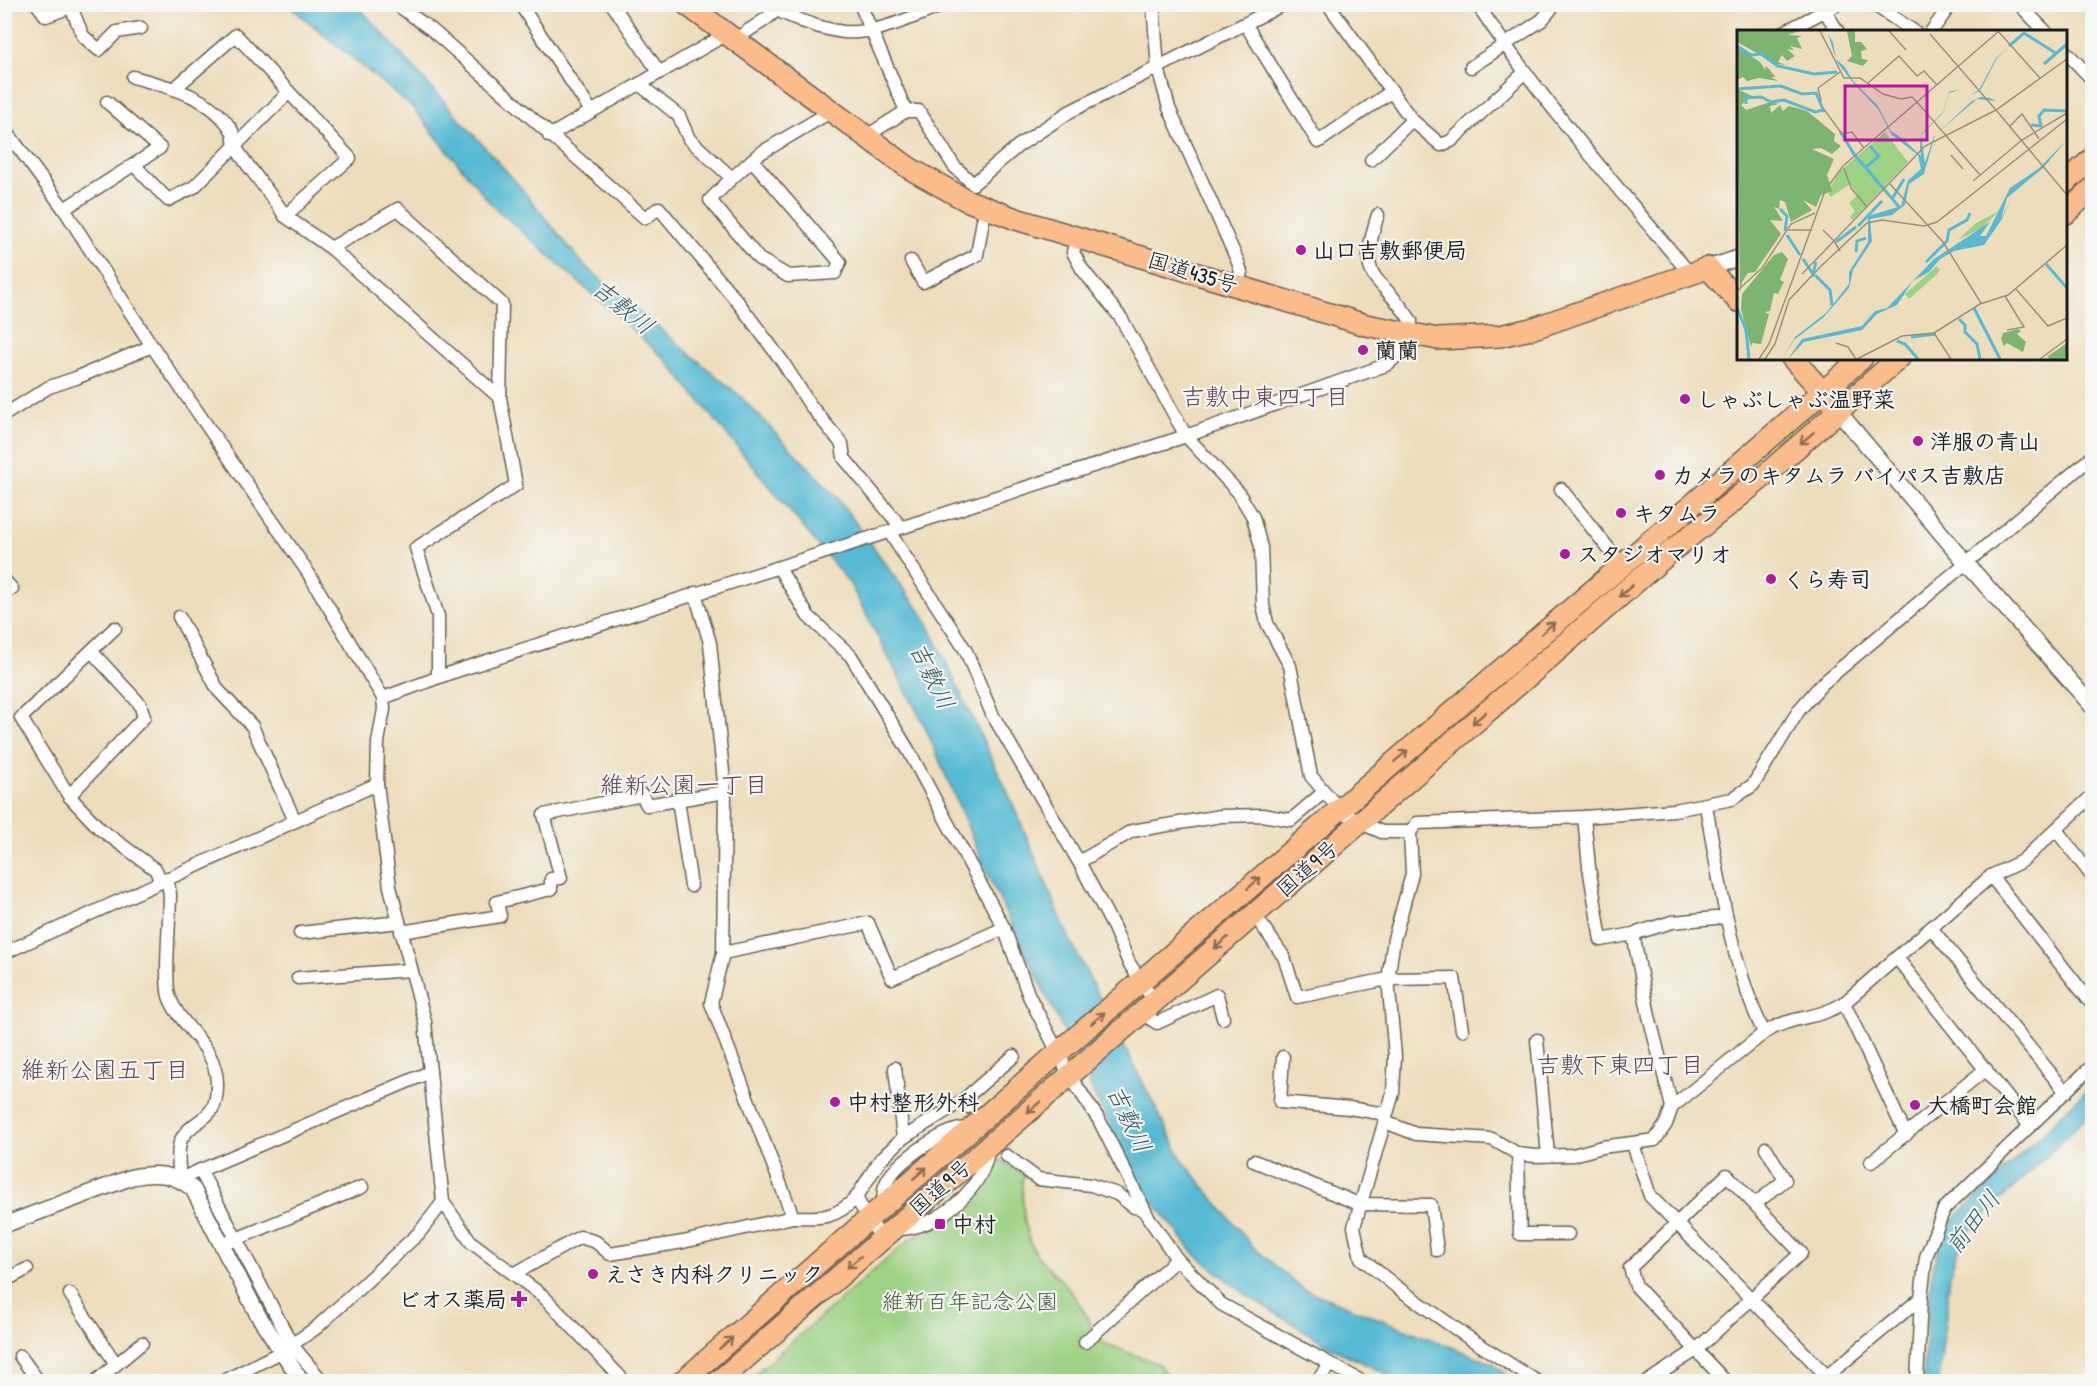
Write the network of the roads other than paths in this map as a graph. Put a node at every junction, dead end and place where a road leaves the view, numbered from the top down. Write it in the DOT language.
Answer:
graph roads {
  1 [pos="37,4"];
  2 [pos="396,4"];
  3 [pos="520,4"];
  4 [pos="612,4"];
  5 [pos="686,4"];
  6 [pos="803,4"];
  7 [pos="860,4"];
  8 [pos="947,4"];
  9 [pos="1153,4"];
  10 [pos="1284,4"];
  11 [pos="1328,4"];
  12 [pos="1477,4"];
  13 [pos="1555,4"];
  14 [pos="1838,4"];
  15 [pos="1873,4"];
  16 [pos="1951,4"];
  17 [pos="2019,4"];
  18 [pos="75,6"];
  19 [pos="775,9"];
  20 [pos="1825,11"];
  21 [pos="1246,25"];
  22 [pos="141,28"];
  23 [pos="870,30"];
  24 [pos="1788,30"];
  25 [pos="1837,30"];
  26 [pos="1912,30"];
  27 [pos="1932,30"];
  28 [pos="2044,30"];
  29 [pos="730,38"];
  30 [pos="1503,44"];
  31 [pos="2067,53"];
  32 [pos="1158,68"];
  33 [pos="1471,68"];
  34 [pos="659,72"];
  35 [pos="1525,72"];
  36 [pos="133,77"];
  37 [pos="2092,79"];
  38 [pos="639,84"];
  39 [pos="175,88"];
  40 [pos="1392,91"];
  41 [pos="289,92"];
  42 [pos="107,102"];
  43 [pos="591,111"];
  44 [pos="906,111"];
  45 [pos="830,112"];
  46 [pos="1412,120"];
  47 [pos="4,128"];
  48 [pos="549,136"];
  49 [pos="865,137"];
  50 [pos="234,146"];
  51 [pos="2092,159"];
  52 [pos="752,160"];
  53 [pos="1371,160"];
  54 [pos="134,165"];
  55 [pos="732,178"];
  56 [pos="2067,181"];
  57 [pos="2067,188"];
  58 [pos="2090,194"];
  59 [pos="988,208"];
  60 [pos="64,209"];
  61 [pos="2067,212"];
  62 [pos="1378,215"];
  63 [pos="285,216"];
  64 [pos="1077,238"];
  65 [pos="331,248"];
  66 [pos="1737,258"];
  67 [pos="911,261"];
  68 [pos="1699,272"];
  69 [pos="1237,286"];
  70 [pos="1737,300"];
  71 [pos="1409,335"];
  72 [pos="152,346"];
  73 [pos="1794,360"];
  74 [pos="1860,360"];
  75 [pos="1897,360"];
  76 [pos="1823,392"];
  77 [pos="500,398"];
  78 [pos="1838,411"];
  79 [pos="4,415"];
  80 [pos="1186,436"];
  81 [pos="2092,457"];
  82 [pos="1561,489"];
  83 [pos="890,532"];
  84 [pos="1622,564"];
  85 [pos="1967,564"];
  86 [pos="779,568"];
  87 [pos="695,593"];
  88 [pos="179,617"];
  89 [pos="115,628"];
  90 [pos="92,652"];
  91 [pos="438,678"];
  92 [pos="382,699"];
  93 [pos="2092,706"];
  94 [pos="377,784"];
  95 [pos="724,792"];
  96 [pos="1324,792"];
  97 [pos="69,796"];
  98 [pos="2092,796"];
  99 [pos="678,800"];
  100 [pos="1706,806"];
  101 [pos="1340,809"];
  102 [pos="1584,817"];
  103 [pos="295,821"];
  104 [pos="1359,822"];
  105 [pos="2057,831"];
  106 [pos="1410,832"];
  107 [pos="1079,862"];
  108 [pos="1991,876"];
  109 [pos="2092,876"];
  110 [pos="163,880"];
  111 [pos="691,886"];
  112 [pos="1254,914"];
  113 [pos="1726,917"];
  114 [pos="400,927"];
  115 [pos="1004,928"];
  116 [pos="1931,928"];
  117 [pos="300,933"];
  118 [pos="1633,934"];
  119 [pos="4,953"];
  120 [pos="723,953"];
  121 [pos="1897,958"];
  122 [pos="411,970"];
  123 [pos="298,978"];
  124 [pos="1388,979"];
  125 [pos="1136,985"];
  126 [pos="1844,1003"];
  127 [pos="2092,1004"];
  128 [pos="1148,1007"];
  129 [pos="1223,1018"];
  130 [pos="1462,1030"];
  131 [pos="1764,1033"];
  132 [pos="1537,1040"];
  133 [pos="1062,1049"];
  134 [pos="1014,1056"];
  135 [pos="1283,1057"];
  136 [pos="2092,1066"];
  137 [pos="895,1068"];
  138 [pos="1986,1069"];
  139 [pos="430,1072"];
  140 [pos="1074,1073"];
  141 [pos="2066,1092"];
  142 [pos="1672,1107"];
  143 [pos="1385,1118"];
  144 [pos="2030,1126"];
  145 [pos="1906,1135"];
  146 [pos="903,1138"];
  147 [pos="1633,1144"];
  148 [pos="1766,1148"];
  149 [pos="998,1151"];
  150 [pos="1518,1154"];
  151 [pos="1548,1155"];
  152 [pos="1254,1161"];
  153 [pos="1871,1162"];
  154 [pos="200,1170"];
  155 [pos="180,1179"];
  156 [pos="362,1187"];
  157 [pos="856,1198"];
  158 [pos="443,1202"];
  159 [pos="1359,1204"];
  160 [pos="1755,1204"];
  161 [pos="1144,1209"];
  162 [pos="793,1217"];
  163 [pos="867,1219"];
  164 [pos="1677,1223"];
  165 [pos="4,1225"];
  166 [pos="887,1233"];
  167 [pos="1568,1234"];
  168 [pos="229,1242"];
  169 [pos="1437,1250"];
  170 [pos="1177,1259"];
  171 [pos="27,1269"];
  172 [pos="514,1274"];
  173 [pos="4,1281"];
  174 [pos="70,1294"];
  175 [pos="1921,1298"];
  176 [pos="1752,1301"];
  177 [pos="1085,1342"];
  178 [pos="142,1343"];
  179 [pos="286,1349"];
  180 [pos="1696,1350"];
  181 [pos="20,1356"];
  182 [pos="116,1364"];
  183 [pos="1330,1365"];
  184 [pos="1826,1379"];
  185 [pos="39,1382"];
  186 [pos="95,1382"];
  187 [pos="222,1382"];
  188 [pos="302,1382"];
  189 [pos="323,1382"];
  190 [pos="625,1382"];
  191 [pos="682,1382"];
  192 [pos="718,1382"];
  193 [pos="1316,1382"];
  194 [pos="1363,1382"];
  195 [pos="1538,1382"];
  196 [pos="1647,1382"];
  197 [pos="1726,1382"];
  198 [pos="1917,1382"];
  1 -- 18 [label="street"];
  2 -- 48 [label="street"];
  3 -- 43 [label="street"];
  4 -- 34 [label="street"];
  5 -- 29 [label="highway, 国道435号"];
  6 -- 19 [label="street"];
  7 -- 23 [label="street"];
  8 -- 23 [label="street"];
  9 -- 32 [label="street"];
  10 -- 21 [label="street"];
  11 -- 40 [label="street"];
  12 -- 30 [label="street"];
  13 -- 30 [label="street"];
  14 -- 20 [label="street"];
  15 -- 26 [label="street"];
  16 -- 27 [label="street"];
  17 -- 28 [label="street"];
  18 -- 22 [label="street"];
  19 -- 23 [label="street"];
  19 -- 29 [label="street"];
  20 -- 24 [label="street"];
  20 -- 25 [label="street"];
  21 -- 32 [label="street"];
  21 -- 40 [label="street"];
  23 -- 44 [label="street"];
  29 -- 34 [label="street"];
  29 -- 45 [label="highway, 国道435号"];
  30 -- 33 [label="street"];
  30 -- 35 [label="street"];
  31 -- 37 [label="street"];
  32 -- 44 [label="street"];
  32 -- 69 [label="street"];
  34 -- 38 [label="street"];
  35 -- 46 [label="street"];
  35 -- 68 [label="street"];
  36 -- 39 [label="street"];
  38 -- 43 [label="street"];
  38 -- 55 [label="street"];
  39 -- 41 [label="street"];
  39 -- 50 [label="street"];
  40 -- 46 [label="street"];
  41 -- 50 [label="street"];
  41 -- 63 [label="street"];
  42 -- 54 [label="street"];
  43 -- 48 [label="street"];
  44 -- 49 [label="street"];
  45 -- 49 [label="highway, 国道435号"];
  45 -- 52 [label="street"];
  46 -- 53 [label="street"];
  47 -- 60 [label="street"];
  48 -- 83 [label="street"];
  49 -- 59 [label="highway, 国道435号"];
  50 -- 54 [label="street"];
  50 -- 63 [label="street"];
  51 -- 56 [label="highway"];
  52 -- 55 [label="street"];
  52 -- 55 [label="street"];
  54 -- 60 [label="street"];
  57 -- 58 [label="street"];
  58 -- 61 [label="highway"];
  59 -- 64 [label="highway, 国道435号"];
  59 -- 67 [label="street"];
  60 -- 72 [label="street"];
  62 -- 71 [label="street"];
  63 -- 65 [label="street"];
  64 -- 69 [label="highway, 国道435号"];
  64 -- 80 [label="street"];
  65 -- 77 [label="street"];
  65 -- 77 [label="street"];
  66 -- 68 [label="street"];
  68 -- 70 [label="highway"];
  68 -- 71 [label="highway, 国道435号"];
  69 -- 71 [label="highway, 国道435号"];
  71 -- 80 [label="street"];
  72 -- 79 [label="street"];
  72 -- 92 [label="street"];
  73 -- 76 [label="highway"];
  74 -- 76 [label="highway, 国道9号"];
  75 -- 78 [label="highway, 国道9号"];
  76 -- 78 [label="highway"];
  76 -- 84 [label="highway, 国道9号"];
  77 -- 91 [label="street"];
  78 -- 85 [label="street"];
  78 -- 104 [label="highway, 国道9号, one-way"];
  80 -- 83 [label="street"];
  80 -- 96 [label="street"];
  81 -- 85 [label="street"];
  82 -- 84 [label="street"];
  83 -- 86 [label="street"];
  83 -- 107 [label="street"];
  101 -- 84 [label="highway, 国道9号, one-way"];
  85 -- 93 [label="street"];
  85 -- 100 [label="street"];
  86 -- 87 [label="street"];
  86 -- 115 [label="street"];
  87 -- 91 [label="street"];
  87 -- 95 [label="street"];
  88 -- 103 [label="street"];
  89 -- 90 [label="street"];
  90 -- 97 [label="street"];
  90 -- 97 [label="street"];
  91 -- 92 [label="street"];
  92 -- 94 [label="street"];
  94 -- 103 [label="street"];
  94 -- 114 [label="street"];
  95 -- 99 [label="street"];
  95 -- 120 [label="street"];
  96 -- 101 [label="street"];
  96 -- 107 [label="street"];
  97 -- 110 [label="street"];
  98 -- 105 [label="street"];
  99 -- 111 [label="street"];
  99 -- 114 [label="street"];
  100 -- 102 [label="street"];
  100 -- 113 [label="street"];
  101 -- 104 [label="street"];
  125 -- 101 [label="highway, 国道9号, one-way"];
  102 -- 106 [label="street"];
  102 -- 118 [label="street"];
  103 -- 110 [label="street"];
  104 -- 106 [label="street"];
  104 -- 112 [label="highway, 国道9号"];
  105 -- 108 [label="street"];
  105 -- 109 [label="street"];
  106 -- 124 [label="street"];
  107 -- 125 [label="street"];
  108 -- 116 [label="street"];
  108 -- 127 [label="street"];
  110 -- 119 [label="street"];
  110 -- 155 [label="street"];
  112 -- 124 [label="street"];
  112 -- 128 [label="highway, 国道9号, one-way"];
  113 -- 118 [label="street"];
  113 -- 131 [label="street"];
  114 -- 117 [label="street"];
  114 -- 122 [label="street"];
  115 -- 120 [label="street"];
  115 -- 133 [label="street"];
  116 -- 121 [label="street"];
  116 -- 141 [label="street"];
  118 -- 142 [label="street"];
  120 -- 162 [label="street"];
  121 -- 126 [label="street"];
  121 -- 138 [label="street"];
  122 -- 123 [label="street"];
  122 -- 139 [label="street"];
  124 -- 130 [label="street"];
  124 -- 143 [label="street"];
  125 -- 128 [label="street"];
  133 -- 125 [label="highway, 国道9号, one-way"];
  126 -- 131 [label="street"];
  126 -- 145 [label="street"];
  128 -- 129 [label="street"];
  128 -- 140 [label="highway, 国道9号"];
  131 -- 142 [label="street"];
  132 -- 151 [label="street"];
  133 -- 140 [label="street"];
  163 -- 133 [label="highway, 国道9号, one-way"];
  134 -- 146 [label="street"];
  135 -- 143 [label="street"];
  136 -- 141 [label="street"];
  137 -- 146 [label="street"];
  138 -- 144 [label="street"];
  138 -- 145 [label="street"];
  139 -- 154 [label="street"];
  139 -- 158 [label="street"];
  140 -- 149 [label="highway, 国道9号, one-way"];
  140 -- 161 [label="street"];
  141 -- 144 [label="street"];
  142 -- 147 [label="street"];
  143 -- 150 [label="street"];
  143 -- 159 [label="street"];
  144 -- 175 [label="street"];
  145 -- 153 [label="street"];
  146 -- 157 [label="street"];
  147 -- 151 [label="street"];
  147 -- 164 [label="street"];
  148 -- 160 [label="street"];
  149 -- 161 [label="street"];
  149 -- 166 [label="highway, 国道9号"];
  150 -- 151 [label="street"];
  150 -- 167 [label="street"];
  152 -- 159 [label="street"];
  154 -- 155 [label="street"];
  154 -- 168 [label="street"];
  155 -- 165 [label="street"];
  155 -- 168 [label="street"];
  156 -- 168 [label="street"];
  157 -- 162 [label="street"];
  157 -- 163 [label="street"];
  158 -- 172 [label="street"];
  158 -- 179 [label="street"];
  159 -- 169 [label="street"];
  159 -- 195 [label="street"];
  160 -- 164 [label="street"];
  160 -- 176 [label="street"];
  161 -- 170 [label="street"];
  162 -- 172 [label="street"];
  163 -- 166 [label="street"];
  191 -- 163 [label="highway, 国道9号, one-way"];
  164 -- 176 [label="street"];
  164 -- 180 [label="street"];
  166 -- 192 [label="highway, 国道9号, one-way"];
  168 -- 179 [label="street"];
  170 -- 177 [label="street"];
  170 -- 183 [label="street"];
  171 -- 173 [label="street"];
  172 -- 190 [label="street"];
  174 -- 182 [label="street"];
  175 -- 184 [label="street"];
  175 -- 198 [label="street"];
  176 -- 180 [label="street"];
  176 -- 184 [label="street"];
  178 -- 182 [label="street"];
  179 -- 187 [label="street"];
  179 -- 188 [label="street"];
  179 -- 189 [label="street"];
  180 -- 196 [label="street"];
  180 -- 197 [label="street"];
  181 -- 185 [label="street"];
  182 -- 186 [label="street"];
  183 -- 193 [label="street"];
  183 -- 194 [label="street"];
}
